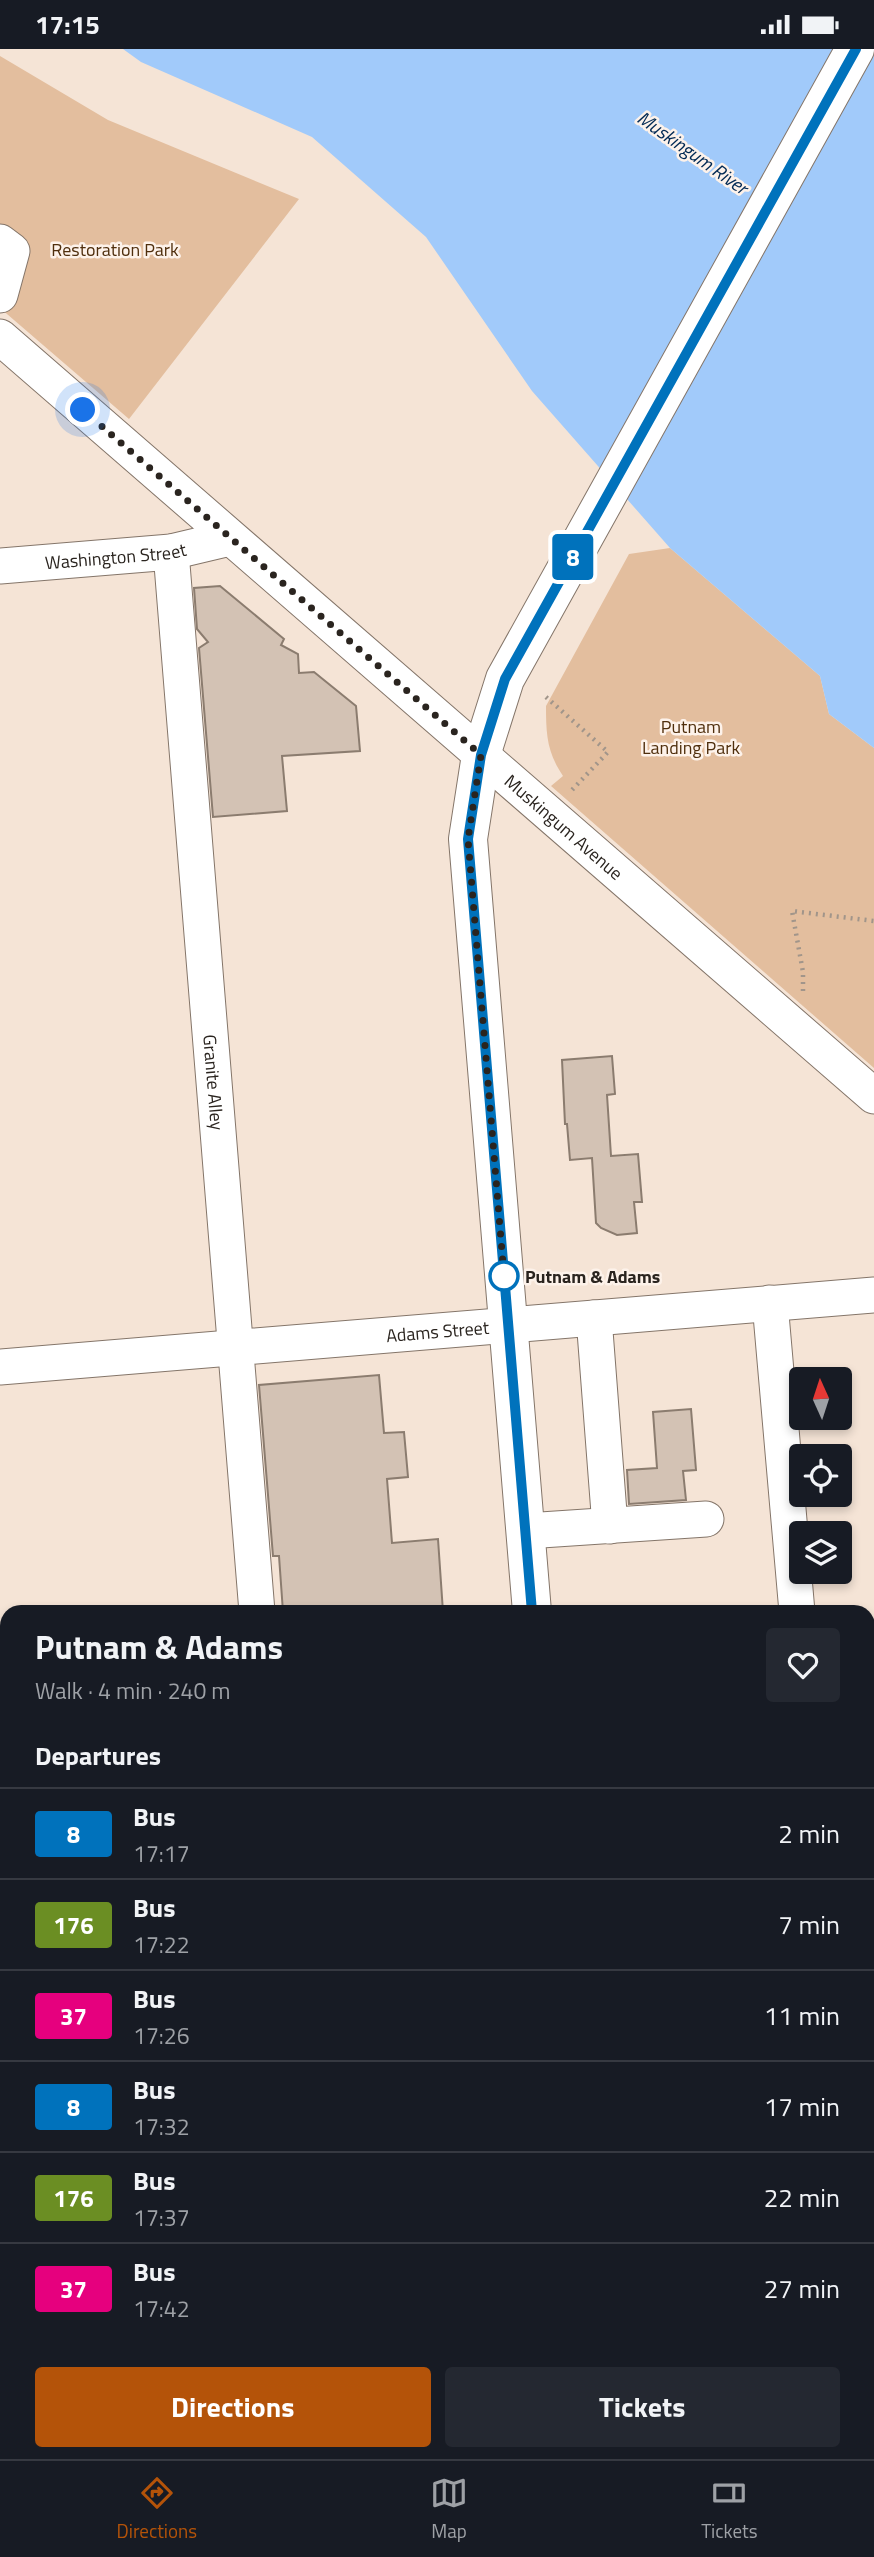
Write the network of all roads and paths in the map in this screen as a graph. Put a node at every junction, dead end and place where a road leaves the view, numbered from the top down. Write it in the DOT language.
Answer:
graph roads {
  1 [pos="856,49"];
  2 [pos="0,241"];
  3 [pos="0,295"];
  4 [pos="0,337"];
  5 [pos="230,538"];
  6 [pos="171,552"];
  7 [pos="0,566"];
  8 [pos="546,697"];
  9 [pos="481,755"];
  10 [pos="571,791"];
  11 [pos="874,921"];
  12 [pos="803,991"];
  13 [pos="874,1096"];
  14 [pos="874,1295"];
  15 [pos="770,1303"];
  16 [pos="594,1318"];
  17 [pos="509,1325"];
  18 [pos="235,1347"];
  19 [pos="0,1367"];
  20 [pos="706,1519"];
  21 [pos="610,1525"];
  22 [pos="526,1531"];
  23 [pos="256,1605"];
  24 [pos="531,1605"];
  25 [pos="796,1605"];
  1 -- 9 [label="main road"];
  2 -- 3 [label="street"];
  4 -- 5 [label="street, Muskingum Avenue"];
  5 -- 6 [label="street, Washington Street"];
  5 -- 9 [label="street, Muskingum Avenue"];
  6 -- 7 [label="street, Washington Street"];
  6 -- 18 [label="street, Granite Alley"];
  8 -- 10 [label="path"];
  9 -- 13 [label="street, Muskingum Avenue"];
  9 -- 17 [label="main road"];
  11 -- 12 [label="path"];
  14 -- 15 [label="street, Adams Street"];
  15 -- 16 [label="street, Adams Street"];
  15 -- 25 [label="street"];
  16 -- 17 [label="street, Adams Street"];
  16 -- 21 [label="street"];
  17 -- 18 [label="street, Adams Street"];
  17 -- 22 [label="main road"];
  18 -- 19 [label="street, Adams Street"];
  18 -- 23 [label="street, Granite Alley"];
  20 -- 21 [label="street"];
  21 -- 22 [label="street"];
  22 -- 24 [label="main road"];
}
